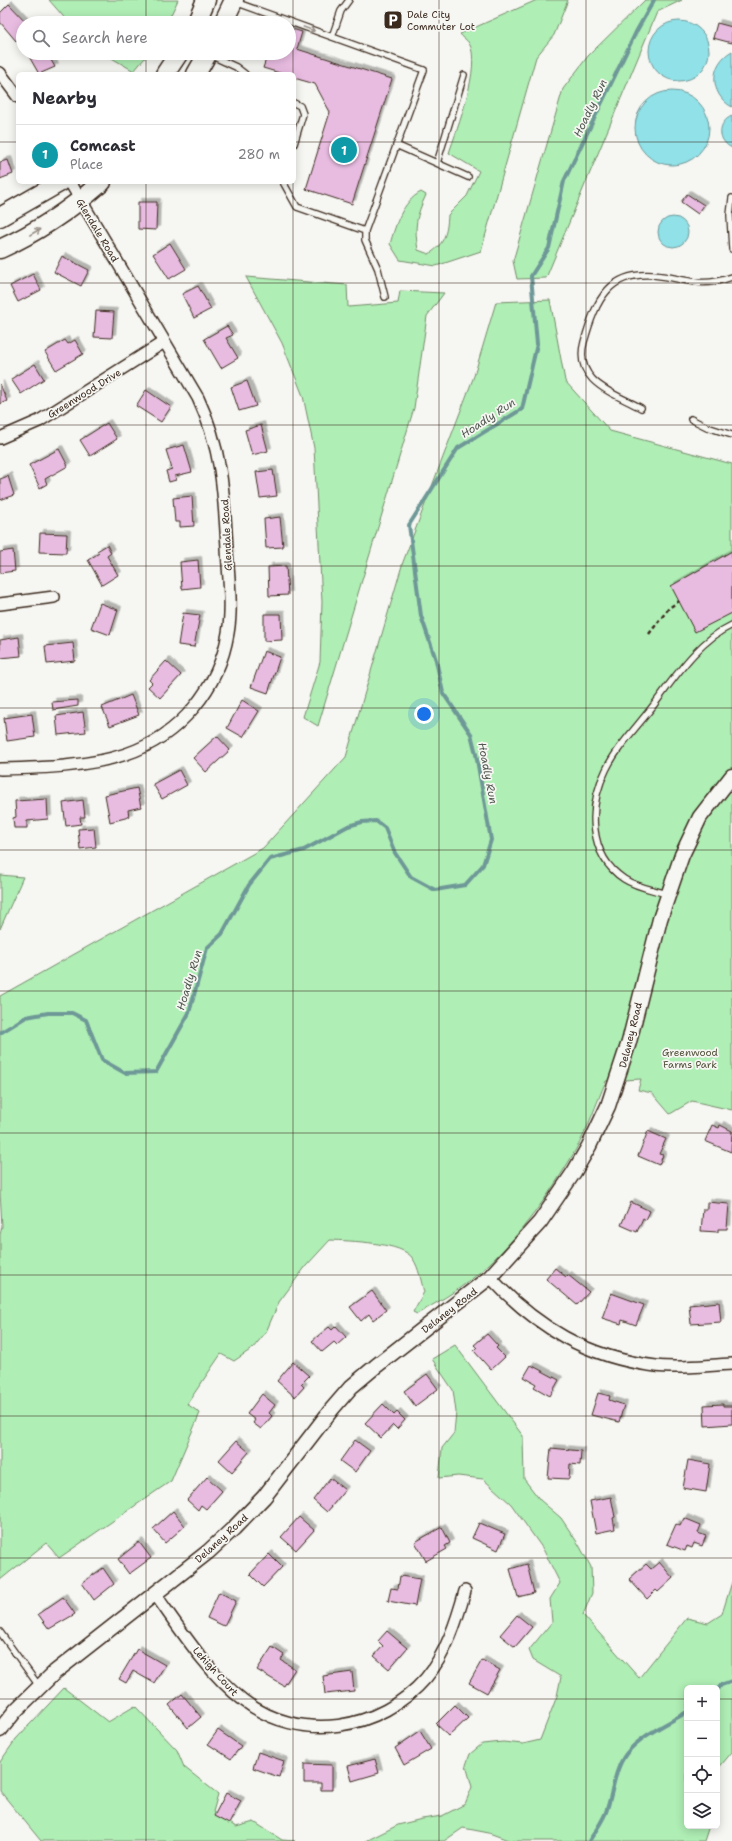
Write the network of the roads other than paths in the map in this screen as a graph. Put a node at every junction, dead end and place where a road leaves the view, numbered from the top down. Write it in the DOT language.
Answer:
graph roads {
  1 [pos="206,0"];
  2 [pos="349,0"];
  3 [pos="233,1"];
  4 [pos="199,16"];
  5 [pos="226,16"];
  6 [pos="274,16"];
  7 [pos="296,24"];
  8 [pos="332,37"];
  9 [pos="174,60"];
  10 [pos="204,60"];
  11 [pos="222,60"];
  12 [pos="166,72"];
  13 [pos="197,72"];
  14 [pos="242,72"];
  15 [pos="0,73"];
  16 [pos="464,75"];
  17 [pos="16,94"];
  18 [pos="296,104"];
  19 [pos="296,137"];
  20 [pos="396,145"];
  21 [pos="437,163"];
  22 [pos="468,177"];
  23 [pos="58,184"];
  24 [pos="71,184"];
  25 [pos="100,184"];
  26 [pos="284,184"];
  27 [pos="732,198"];
  28 [pos="80,200"];
  29 [pos="0,217"];
  30 [pos="365,231"];
  31 [pos="0,249"];
  32 [pos="732,249"];
  33 [pos="732,277"];
  34 [pos="385,297"];
  35 [pos="164,342"];
  36 [pos="641,408"];
  37 [pos="691,419"];
  38 [pos="732,436"];
  39 [pos="0,438"];
  40 [pos="54,597"];
  41 [pos="0,604"];
  42 [pos="732,625"];
  43 [pos="0,768"];
  44 [pos="732,776"];
  45 [pos="668,894"];
  46 [pos="490,1277"];
  47 [pos="732,1364"];
  48 [pos="466,1591"];
  49 [pos="155,1594"];
  50 [pos="0,1632"];
  51 [pos="39,1686"];
  52 [pos="0,1730"];
  1 -- 4 [label="main road"];
  2 -- 8 [label="lane"];
  3 -- 5 [label="main road"];
  3 -- 6 [label="lane, one-way"];
  7 -- 8 [label="lane, one-way"];
  8 -- 20 [label="lane"];
  9 -- 12 [label="main road"];
  10 -- 13 [label="main road"];
  11 -- 14 [label="lane"];
  15 -- 17 [label="street"];
  16 -- 21 [label="lane"];
  18 -- 19 [label="lane"];
  20 -- 21 [label="lane"];
  20 -- 30 [label="lane"];
  21 -- 22 [label="lane"];
  23 -- 29 [label="main road"];
  24 -- 28 [label="street, Glendale Road"];
  25 -- 28 [label="main road"];
  26 -- 30 [label="lane"];
  27 -- 32 [label="lane"];
  31 -- 28 [label="main road, one-way"];
  28 -- 35 [label="street, Glendale Road"];
  30 -- 34 [label="lane"];
  33 -- 36 [label="lane"];
  35 -- 39 [label="street, Greenwood Drive"];
  35 -- 43 [label="street, Glendale Road"];
  37 -- 38 [label="lane"];
  40 -- 41 [label="street"];
  42 -- 45 [label="lane"];
  44 -- 45 [label="street, Delaney Road"];
  45 -- 46 [label="street, Delaney Road"];
  46 -- 47 [label="street"];
  46 -- 49 [label="street, Delaney Road"];
  48 -- 49 [label="street, Lehigh Court"];
  49 -- 51 [label="street, Delaney Road"];
  50 -- 51 [label="lane"];
  51 -- 52 [label="street, Delaney Road"];
}
